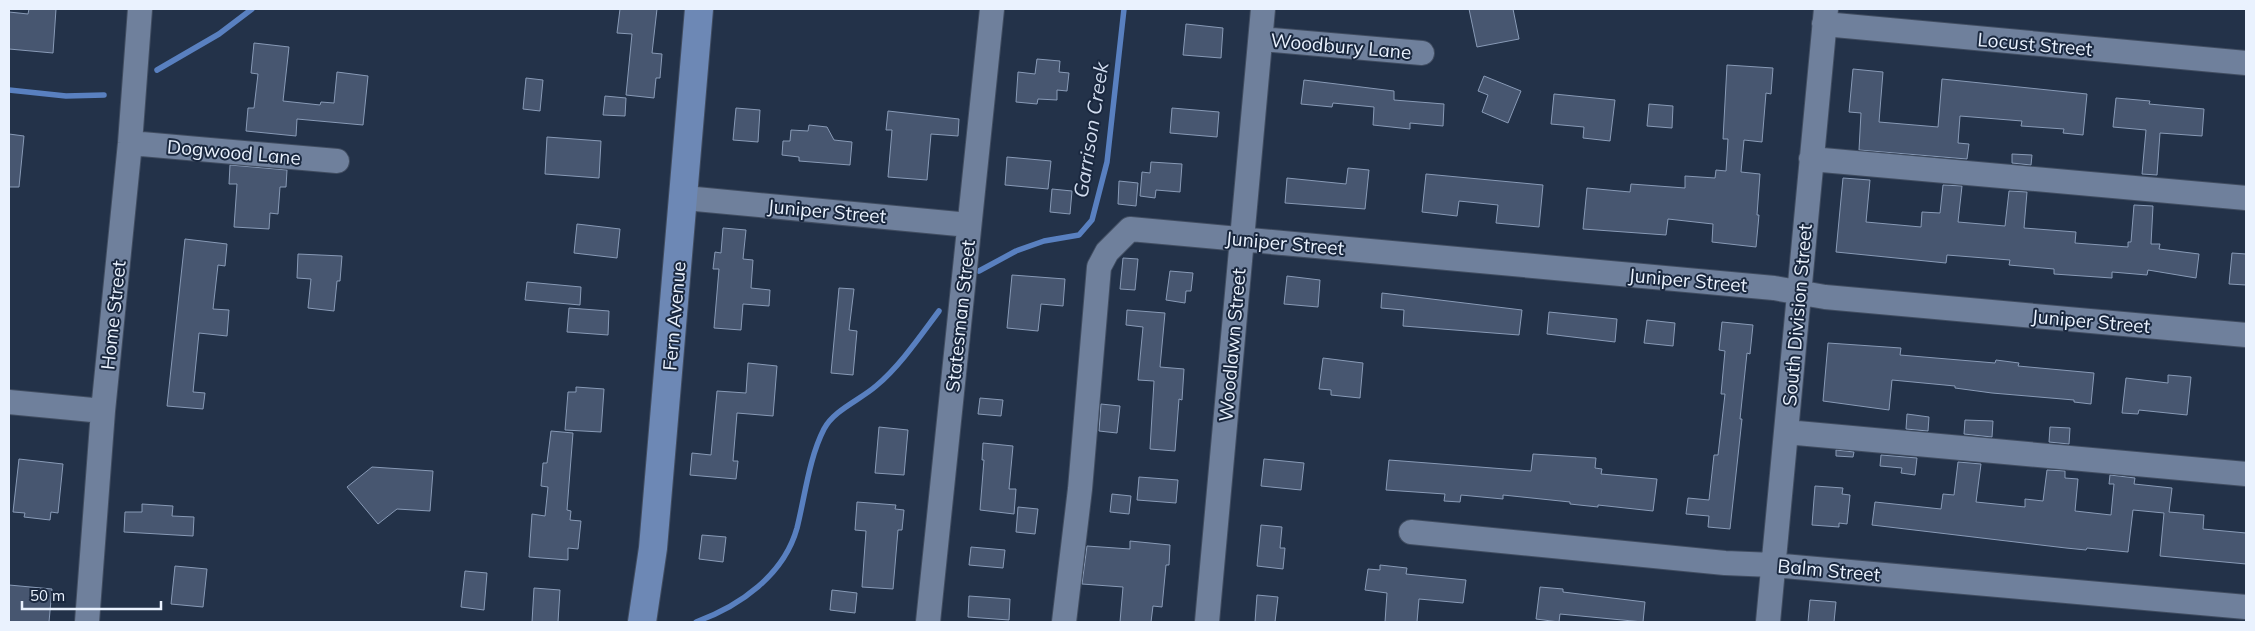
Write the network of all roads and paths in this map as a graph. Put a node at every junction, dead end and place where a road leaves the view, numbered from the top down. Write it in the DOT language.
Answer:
graph roads {
  1 [pos="140,9"];
  2 [pos="699,9"];
  3 [pos="992,9"];
  4 [pos="1263,9"];
  5 [pos="1825,17"];
  6 [pos="1261,39"];
  7 [pos="1422,53"];
  8 [pos="2246,63"];
  9 [pos="130,143"];
  10 [pos="1811,159"];
  11 [pos="337,160"];
  12 [pos="685,198"];
  13 [pos="2246,198"];
  14 [pos="970,225"];
  15 [pos="1242,239"];
  16 [pos="1799,292"];
  17 [pos="2246,335"];
  18 [pos="9,402"];
  19 [pos="103,411"];
  20 [pos="1786,432"];
  21 [pos="2246,474"];
  22 [pos="1411,532"];
  23 [pos="1773,565"];
  24 [pos="2246,607"];
  25 [pos="87,622"];
  26 [pos="642,622"];
  27 [pos="928,622"];
  28 [pos="1064,622"];
  29 [pos="1207,622"];
  30 [pos="1768,622"];
  1 -- 9 [label="street, Home Street"];
  2 -- 12 [label="main road, Fern Avenue"];
  3 -- 14 [label="street, Statesman Street"];
  4 -- 6 [label="street, Woodlawn Street"];
  5 -- 8 [label="street, Locust Street"];
  5 -- 10 [label="street, South Division Street"];
  6 -- 7 [label="street, Woodbury Lane"];
  6 -- 15 [label="street, Woodlawn Street"];
  9 -- 11 [label="street, Dogwood Lane"];
  9 -- 19 [label="street, Home Street"];
  10 -- 13 [label="street"];
  10 -- 16 [label="street, South Division Street"];
  12 -- 14 [label="street, Juniper Street"];
  12 -- 26 [label="main road, Fern Avenue"];
  14 -- 27 [label="street, Statesman Street"];
  15 -- 16 [label="street, Juniper Street"];
  15 -- 28 [label="street, Juniper Street"];
  15 -- 29 [label="street, Woodlawn Street"];
  16 -- 17 [label="street, Juniper Street"];
  16 -- 20 [label="street, South Division Street"];
  18 -- 19 [label="street"];
  19 -- 25 [label="street, Home Street"];
  20 -- 21 [label="street"];
  20 -- 23 [label="street, South Division Street"];
  22 -- 23 [label="street, Balm Street"];
  23 -- 24 [label="street, Balm Street"];
  23 -- 30 [label="street, South Division Street"];
}
